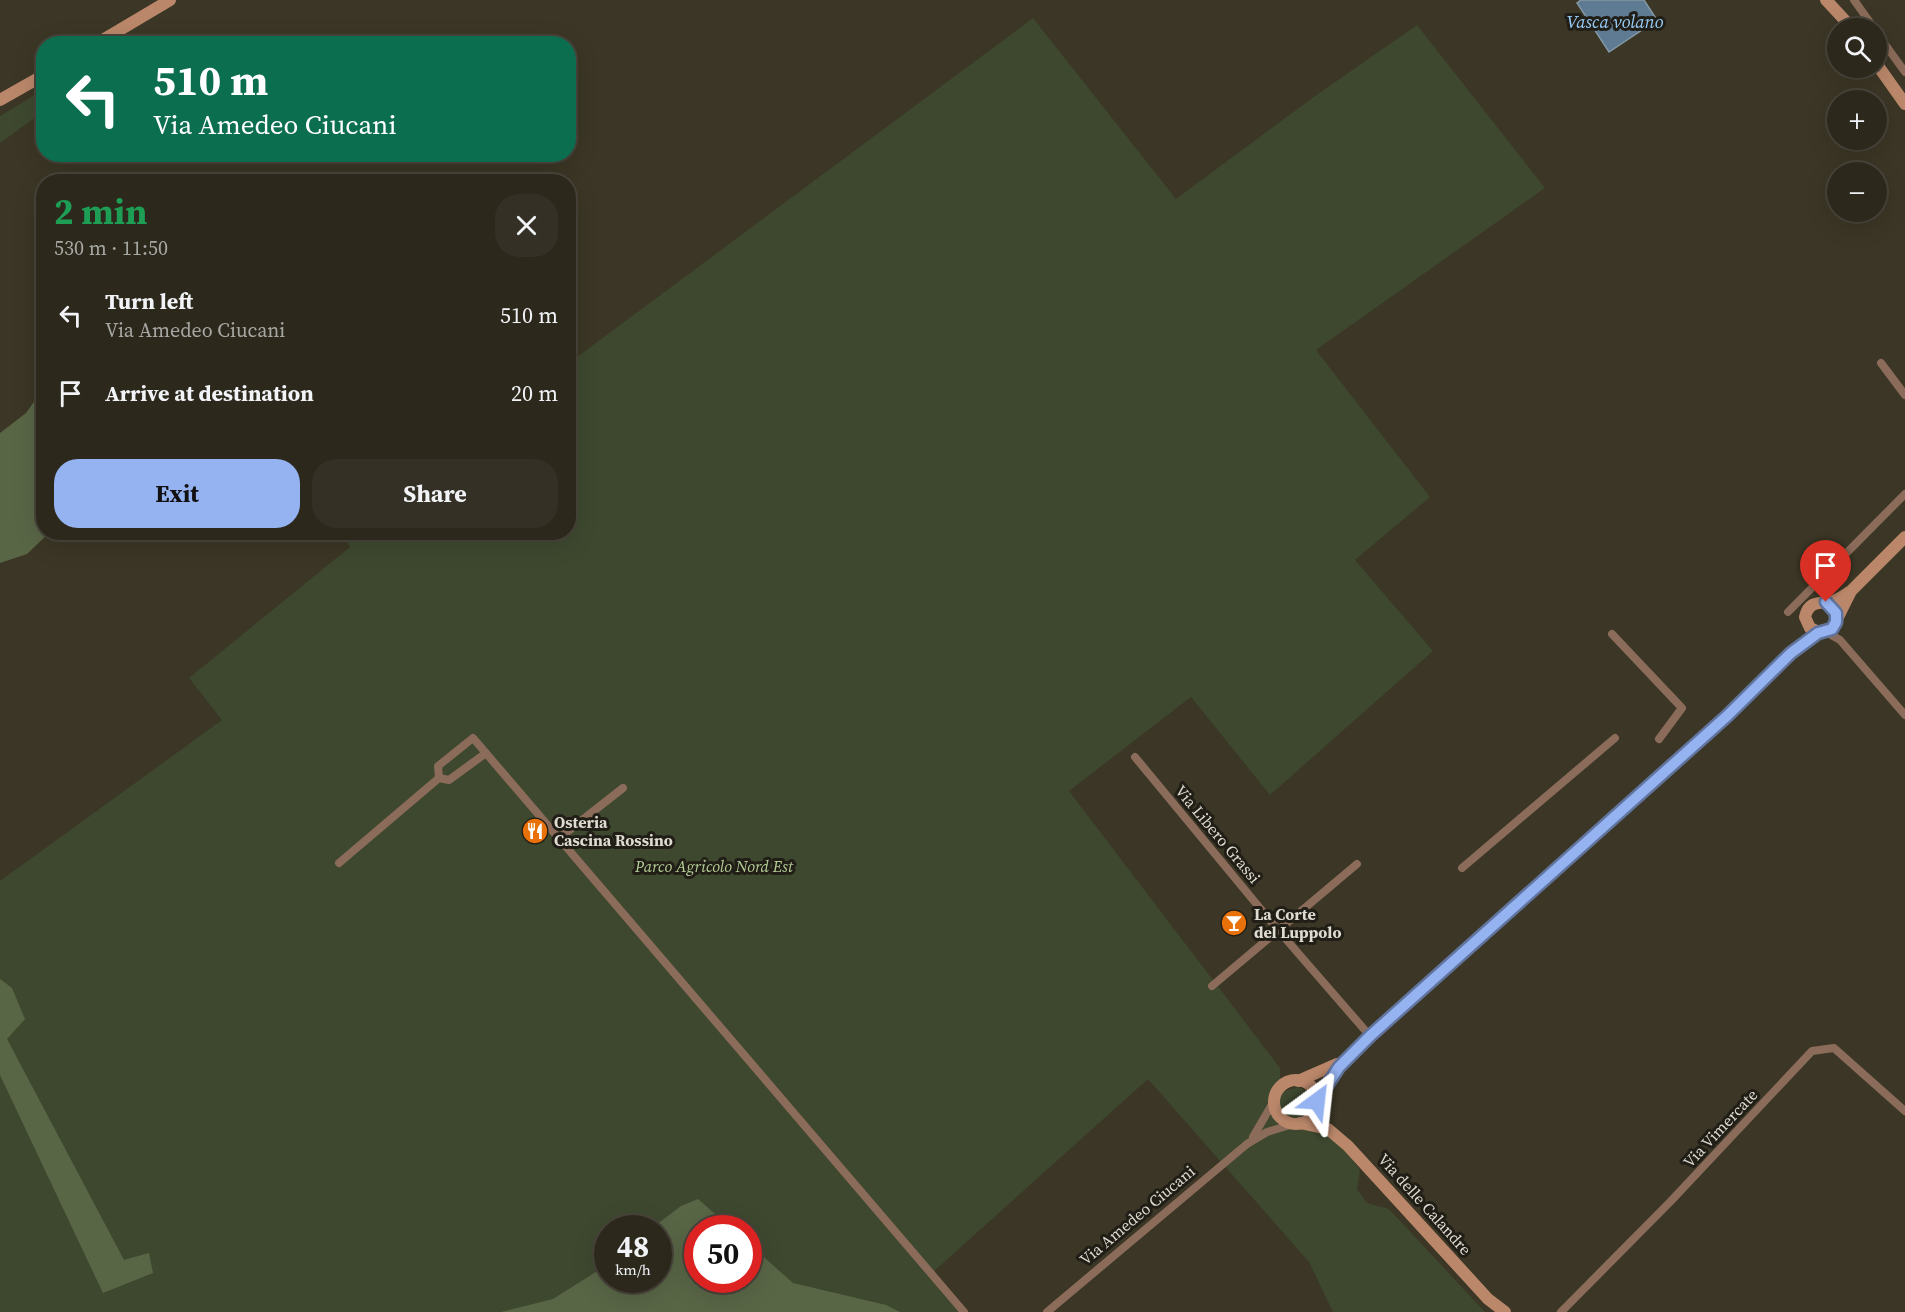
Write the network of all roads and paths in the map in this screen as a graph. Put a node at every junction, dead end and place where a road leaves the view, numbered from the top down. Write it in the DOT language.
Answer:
graph roads {
  1 [pos="170,0"];
  2 [pos="1826,0"];
  3 [pos="1854,0"];
  4 [pos="1835,5"];
  5 [pos="1845,18"];
  6 [pos="1867,18"];
  7 [pos="109,36"];
  8 [pos="1887,47"];
  9 [pos="1905,72"];
  10 [pos="1887,78"];
  11 [pos="36,80"];
  12 [pos="0,100"];
  13 [pos="1905,104"];
  14 [pos="1881,363"];
  15 [pos="1905,395"];
  16 [pos="1905,494"];
  17 [pos="1905,537"];
  18 [pos="1851,591"];
  19 [pos="1826,603"];
  20 [pos="1788,612"];
  21 [pos="1806,621"];
  22 [pos="1829,626"];
  23 [pos="1612,634"];
  24 [pos="1791,653"];
  25 [pos="1905,715"];
  26 [pos="1615,738"];
  27 [pos="1659,739"];
  28 [pos="486,753"];
  29 [pos="1135,757"];
  30 [pos="439,778"];
  31 [pos="623,788"];
  32 [pos="558,839"];
  33 [pos="339,863"];
  34 [pos="1357,864"];
  35 [pos="1462,868"];
  36 [pos="1278,930"];
  37 [pos="1212,986"];
  38 [pos="1370,1036"];
  39 [pos="1348,1057"];
  40 [pos="1298,1081"];
  41 [pos="1274,1101"];
  42 [pos="1317,1102"];
  43 [pos="1905,1111"];
  44 [pos="1297,1124"];
  45 [pos="1334,1134"];
  46 [pos="1247,1144"];
  47 [pos="1488,1299"];
  48 [pos="1561,1310"];
  49 [pos="964,1312"];
  50 [pos="1047,1312"];
  51 [pos="1496,1312"];
  52 [pos="1505,1312"];
  1 -- 7 [label="main road"];
  2 -- 4 [label="main road"];
  3 -- 6 [label="street"];
  4 -- 5 [label="main road"];
  8 -- 9 [label="street"];
  10 -- 13 [label="main road"];
  11 -- 12 [label="main road"];
  14 -- 15 [label="street"];
  16 -- 20 [label="street"];
  17 -- 18 [label="main road, Via Amedeo Ciucani"];
  18 -- 19 [label="main road, Via Amedeo Ciucani"];
  18 -- 22 [label="main road, Via Amedeo Ciucani"];
  19 -- 21 [label="main road, Via Amedeo Ciucani"];
  19 -- 22 [label="main road"];
  21 -- 22 [label="main road"];
  21 -- 24 [label="main road, Via Amedeo Ciucani"];
  22 -- 24 [label="main road, Via Amedeo Ciucani"];
  22 -- 25 [label="street"];
  23 -- 27 [label="street"];
  24 -- 38 [label="main road, Via Amedeo Ciucani"];
  26 -- 35 [label="street"];
  28 -- 30 [label="street"];
  28 -- 30 [label="street"];
  28 -- 32 [label="street"];
  29 -- 36 [label="street, Via Libero Grassi"];
  30 -- 33 [label="street"];
  31 -- 32 [label="street"];
  32 -- 49 [label="street"];
  34 -- 36 [label="street"];
  36 -- 37 [label="street"];
  36 -- 38 [label="street, Via Libero Grassi"];
  38 -- 39 [label="main road, Via Amedeo Ciucani"];
  39 -- 40 [label="main road, Via Amedeo Ciucani"];
  39 -- 42 [label="main road, Via Amedeo Ciucani"];
  40 -- 41 [label="main road, Via Amedeo Ciucani"];
  40 -- 42 [label="main road"];
  41 -- 44 [label="main road"];
  41 -- 46 [label="street, Via Amedeo Ciucani"];
  42 -- 44 [label="main road, Via Amedeo Ciucani"];
  42 -- 45 [label="main road, Via delle Calandre"];
  43 -- 48 [label="street, Via Vimercate"];
  44 -- 45 [label="main road, Via delle Calandre"];
  44 -- 46 [label="street, Via Amedeo Ciucani"];
  45 -- 47 [label="main road, Via delle Calandre"];
  46 -- 50 [label="street, Via Amedeo Ciucani"];
  47 -- 51 [label="main road, Via delle Calandre"];
  47 -- 52 [label="main road, Via delle Calandre"];
}
